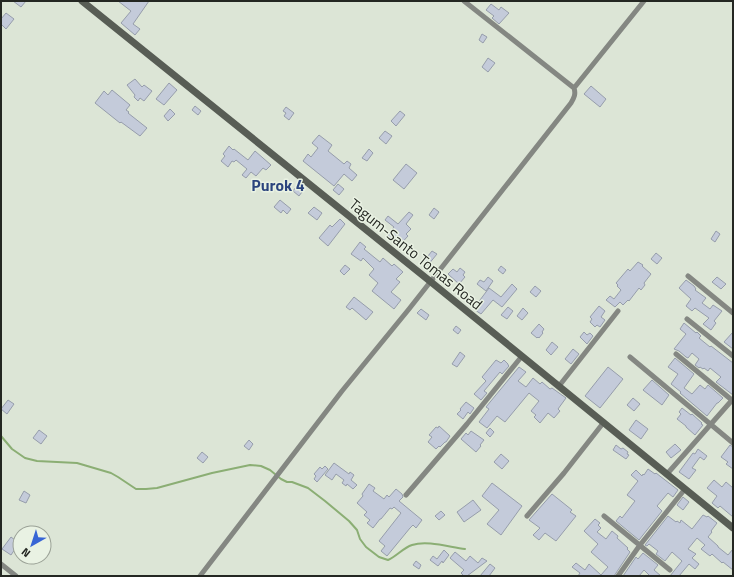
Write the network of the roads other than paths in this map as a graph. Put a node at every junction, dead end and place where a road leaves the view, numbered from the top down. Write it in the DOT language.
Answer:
graph roads {
  1 [pos="82,1"];
  2 [pos="464,1"];
  3 [pos="644,1"];
  4 [pos="574,88"];
  5 [pos="688,276"];
  6 [pos="431,282"];
  7 [pos="618,311"];
  8 [pos="733,313"];
  9 [pos="687,319"];
  10 [pos="676,354"];
  11 [pos="522,356"];
  12 [pos="733,356"];
  13 [pos="630,357"];
  14 [pos="559,386"];
  15 [pos="733,400"];
  16 [pos="604,422"];
  17 [pos="711,424"];
  18 [pos="733,443"];
  19 [pos="667,474"];
  20 [pos="685,488"];
  21 [pos="406,494"];
  22 [pos="527,516"];
  23 [pos="604,516"];
  24 [pos="733,528"];
  25 [pos="640,545"];
  26 [pos="1,564"];
  27 [pos="670,570"];
  28 [pos="16,576"];
  29 [pos="200,576"];
  30 [pos="618,576"];
  1 -- 6 [label="main road, Tagum-Santo Tomas Road"];
  2 -- 4 [label="street"];
  3 -- 4 [label="street"];
  4 -- 6 [label="street"];
  5 -- 8 [label="street"];
  6 -- 11 [label="main road, Tagum-Santo Tomas Road"];
  6 -- 29 [label="street"];
  7 -- 14 [label="street"];
  9 -- 12 [label="street"];
  10 -- 15 [label="street"];
  11 -- 14 [label="main road, Tagum-Santo Tomas Road"];
  11 -- 21 [label="street"];
  13 -- 17 [label="street"];
  14 -- 16 [label="main road, Tagum-Santo Tomas Road"];
  15 -- 17 [label="street"];
  16 -- 19 [label="main road, Tagum-Santo Tomas Road"];
  16 -- 22 [label="street"];
  17 -- 18 [label="street"];
  17 -- 19 [label="street"];
  19 -- 20 [label="main road, Tagum-Santo Tomas Road"];
  20 -- 24 [label="main road, Tagum-Santo Tomas Road"];
  20 -- 25 [label="street"];
  23 -- 25 [label="street"];
  25 -- 27 [label="street"];
  25 -- 30 [label="street"];
  26 -- 28 [label="street"];
}
